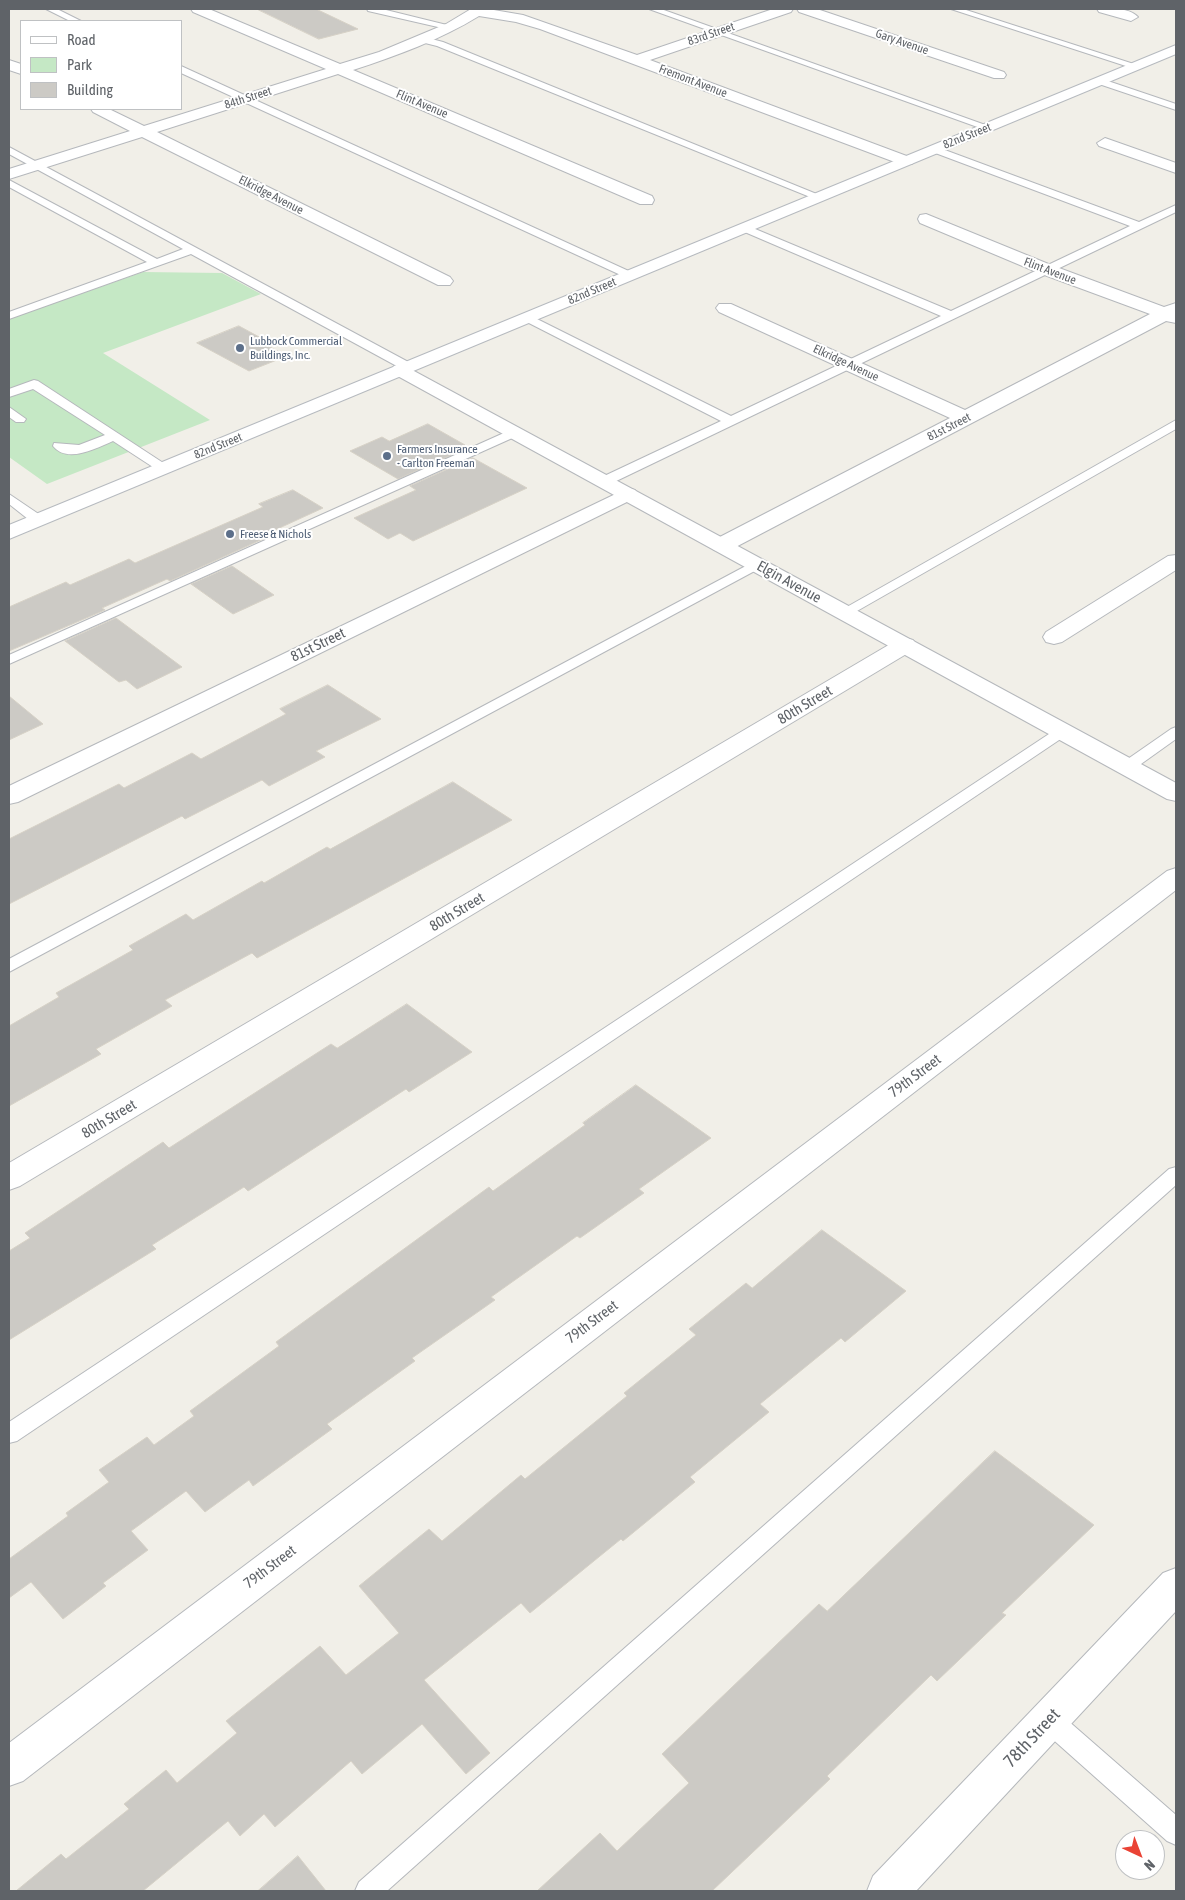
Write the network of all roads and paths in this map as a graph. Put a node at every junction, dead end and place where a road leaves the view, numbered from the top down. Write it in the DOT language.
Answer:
graph roads {
  1 [pos="50,9"];
  2 [pos="198,9"];
  3 [pos="371,9"];
  4 [pos="653,9"];
  5 [pos="786,9"];
  6 [pos="804,9"];
  7 [pos="956,9"];
  8 [pos="1104,9"];
  9 [pos="479,10"];
  10 [pos="1131,17"];
  11 [pos="75,20"];
  12 [pos="451,27"];
  13 [pos="718,32"];
  14 [pos="424,40"];
  15 [pos="1175,50"];
  16 [pos="637,60"];
  17 [pos="1135,66"];
  18 [pos="182,69"];
  19 [pos="339,69"];
  20 [pos="999,75"];
  21 [pos="1099,81"];
  22 [pos="245,99"];
  23 [pos="1176,107"];
  24 [pos="100,110"];
  25 [pos="986,128"];
  26 [pos="143,131"];
  27 [pos="1105,143"];
  28 [pos="934,149"];
  29 [pos="9,150"];
  30 [pos="906,161"];
  31 [pos="36,165"];
  32 [pos="1176,168"];
  33 [pos="9,174"];
  34 [pos="9,183"];
  35 [pos="819,197"];
  36 [pos="646,200"];
  37 [pos="1176,208"];
  38 [pos="926,219"];
  39 [pos="1140,226"];
  40 [pos="744,228"];
  41 [pos="191,250"];
  42 [pos="155,262"];
  43 [pos="1045,269"];
  44 [pos="629,275"];
  45 [pos="444,281"];
  46 [pos="725,308"];
  47 [pos="1173,313"];
  48 [pos="9,316"];
  49 [pos="952,316"];
  50 [pos="527,318"];
  51 [pos="850,365"];
  52 [pos="405,368"];
  53 [pos="9,394"];
  54 [pos="9,411"];
  55 [pos="966,418"];
  56 [pos="20,419"];
  57 [pos="732,421"];
  58 [pos="1176,424"];
  59 [pos="515,432"];
  60 [pos="114,436"];
  61 [pos="58,446"];
  62 [pos="164,468"];
  63 [pos="605,481"];
  64 [pos="628,494"];
  65 [pos="9,498"];
  66 [pos="38,520"];
  67 [pos="9,533"];
  68 [pos="722,545"];
  69 [pos="1176,561"];
  70 [pos="757,564"];
  71 [pos="845,612"];
  72 [pos="1054,637"];
  73 [pos="905,645"];
  74 [pos="9,660"];
  75 [pos="1063,731"];
  76 [pos="1176,732"];
  77 [pos="1128,766"];
  78 [pos="1176,793"];
  79 [pos="9,796"];
  80 [pos="1176,877"];
  81 [pos="9,966"];
  82 [pos="1176,1174"];
  83 [pos="9,1178"];
  84 [pos="9,1434"];
  85 [pos="1176,1585"];
  86 [pos="1049,1720"];
  87 [pos="9,1767"];
  88 [pos="1176,1832"];
  89 [pos="368,1891"];
  90 [pos="888,1891"];
  1 -- 11 [label="lane"];
  2 -- 19 [label="street, Flint Avenue"];
  3 -- 12 [label="lane"];
  4 -- 13 [label="lane"];
  5 -- 13 [label="street, 83rd Street"];
  6 -- 20 [label="street, Gary Avenue"];
  7 -- 17 [label="lane"];
  8 -- 10 [label="street"];
  9 -- 12 [label="street, 84th Street"];
  9 -- 16 [label="street, Fremont Avenue"];
  12 -- 14 [label="street, 84th Street"];
  13 -- 16 [label="street, 83rd Street"];
  13 -- 25 [label="lane"];
  14 -- 19 [label="street, 84th Street"];
  14 -- 35 [label="lane"];
  15 -- 17 [label="street, 82nd Street"];
  16 -- 30 [label="street, Fremont Avenue"];
  17 -- 21 [label="street, 82nd Street"];
  18 -- 22 [label="lane"];
  19 -- 22 [label="street, 84th Street"];
  19 -- 36 [label="street, Flint Avenue"];
  21 -- 23 [label="lane"];
  21 -- 25 [label="street, 82nd Street"];
  22 -- 26 [label="street, 84th Street"];
  22 -- 44 [label="lane"];
  24 -- 26 [label="street, Elkridge Avenue"];
  25 -- 28 [label="street, 82nd Street"];
  26 -- 31 [label="street, 84th Street"];
  26 -- 45 [label="street, Elkridge Avenue"];
  27 -- 32 [label="street"];
  28 -- 30 [label="street, 82nd Street"];
  28 -- 39 [label="lane"];
  29 -- 31 [label="lane"];
  30 -- 35 [label="street, 82nd Street"];
  31 -- 33 [label="street, 84th Street"];
  31 -- 41 [label="lane"];
  34 -- 42 [label="lane"];
  35 -- 40 [label="street, 82nd Street"];
  37 -- 39 [label="lane"];
  38 -- 43 [label="street, Flint Avenue"];
  39 -- 43 [label="lane"];
  40 -- 44 [label="street, 82nd Street"];
  40 -- 49 [label="lane"];
  41 -- 42 [label="lane"];
  41 -- 52 [label="lane"];
  42 -- 48 [label="lane"];
  43 -- 47 [label="street, Flint Avenue"];
  43 -- 49 [label="lane"];
  44 -- 50 [label="street, 82nd Street"];
  46 -- 51 [label="street, Elkridge Avenue"];
  47 -- 55 [label="street, 81st Street"];
  49 -- 51 [label="lane"];
  50 -- 52 [label="street, 82nd Street"];
  50 -- 57 [label="lane"];
  51 -- 55 [label="street, Elkridge Avenue"];
  51 -- 57 [label="lane"];
  52 -- 59 [label="street, Elgin Avenue"];
  52 -- 62 [label="street, 82nd Street"];
  53 -- 60 [label="lane"];
  54 -- 56 [label="lane"];
  55 -- 68 [label="street, 81st Street"];
  57 -- 63 [label="lane"];
  58 -- 71 [label="lane"];
  59 -- 63 [label="street, Elgin Avenue"];
  59 -- 74 [label="lane"];
  60 -- 61 [label="lane"];
  60 -- 62 [label="lane"];
  62 -- 66 [label="street, 82nd Street"];
  63 -- 64 [label="street, Elgin Avenue"];
  64 -- 68 [label="street, Elgin Avenue"];
  64 -- 79 [label="street, 81st Street"];
  65 -- 66 [label="lane"];
  66 -- 67 [label="street, 82nd Street"];
  68 -- 70 [label="street, Elgin Avenue"];
  69 -- 72 [label="street"];
  70 -- 71 [label="street, Elgin Avenue"];
  70 -- 81 [label="lane"];
  71 -- 73 [label="street, Elgin Avenue"];
  73 -- 75 [label="street, Elgin Avenue"];
  73 -- 83 [label="street, 80th Street"];
  75 -- 77 [label="street, Elgin Avenue"];
  75 -- 84 [label="lane"];
  76 -- 77 [label="lane"];
  77 -- 78 [label="street, Elgin Avenue"];
  80 -- 87 [label="street, 79th Street"];
  82 -- 89 [label="lane"];
  85 -- 86 [label="street, 78th Street"];
  86 -- 88 [label="lane"];
  86 -- 90 [label="street, 78th Street"];
}
